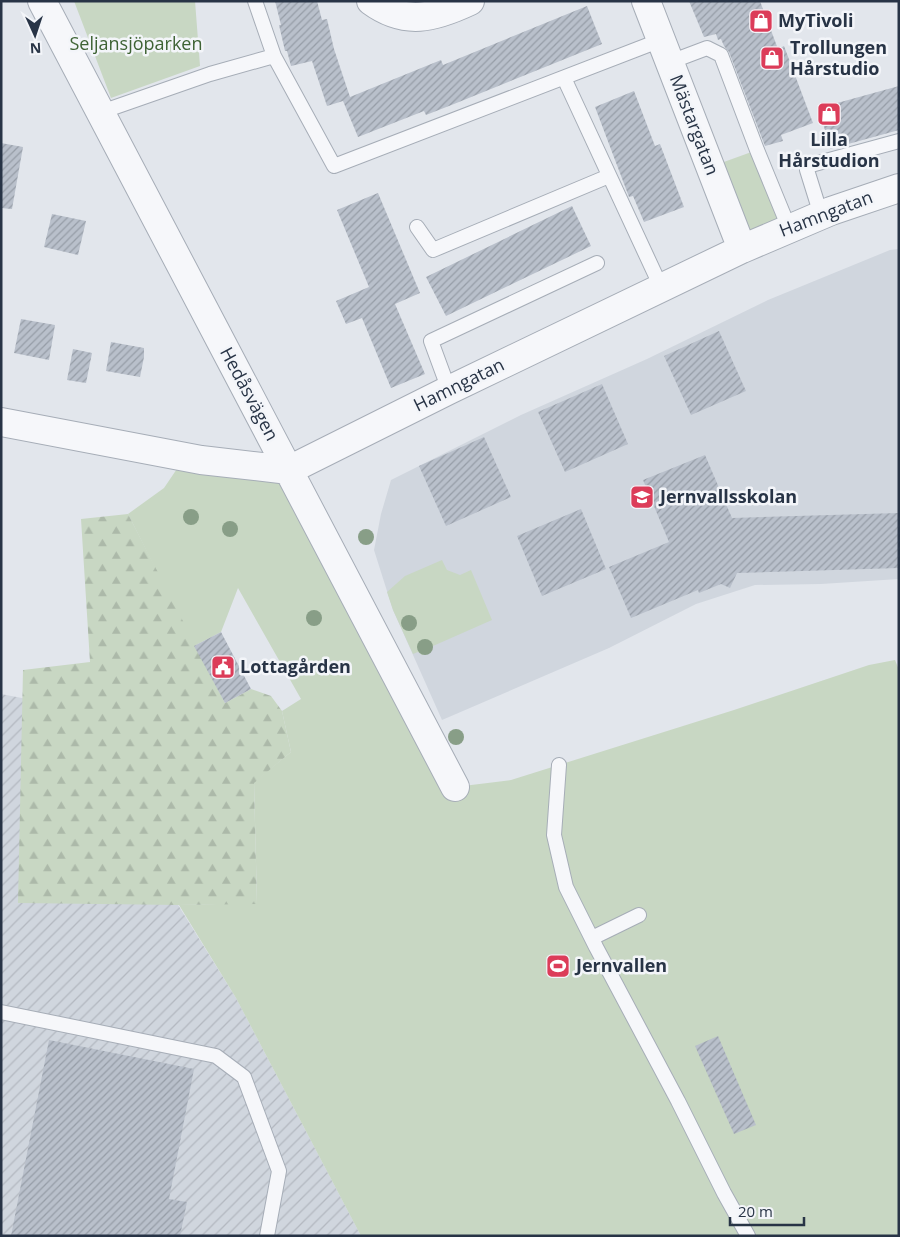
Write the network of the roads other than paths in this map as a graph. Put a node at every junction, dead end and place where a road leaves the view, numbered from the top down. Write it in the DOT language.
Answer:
graph roads {
  1 [pos="42,1"];
  2 [pos="255,1"];
  3 [pos="371,1"];
  4 [pos="470,1"];
  5 [pos="646,1"];
  6 [pos="666,51"];
  7 [pos="274,56"];
  8 [pos="564,78"];
  9 [pos="101,112"];
  10 [pos="899,141"];
  11 [pos="609,176"];
  12 [pos="899,188"];
  13 [pos="821,215"];
  14 [pos="417,226"];
  15 [pos="789,228"];
  16 [pos="742,249"];
  17 [pos="597,263"];
  18 [pos="661,287"];
  19 [pos="449,390"];
  20 [pos="1,422"];
  21 [pos="290,470"];
  22 [pos="559,765"];
  23 [pos="455,787"];
  24 [pos="639,915"];
  25 [pos="592,938"];
  26 [pos="1,1012"];
  27 [pos="267,1236"];
  28 [pos="748,1236"];
  1 -- 9 [label="street, Hedåsvägen"];
  2 -- 7 [label="lane"];
  3 -- 4 [label="street"];
  5 -- 6 [label="street, Mästargatan"];
  6 -- 8 [label="lane"];
  6 -- 15 [label="lane"];
  6 -- 16 [label="street, Mästargatan"];
  7 -- 8 [label="lane"];
  7 -- 9 [label="lane"];
  8 -- 11 [label="lane"];
  9 -- 21 [label="street, Hedåsvägen"];
  10 -- 13 [label="lane"];
  11 -- 14 [label="lane"];
  11 -- 18 [label="lane"];
  12 -- 13 [label="street, Hamngatan"];
  13 -- 15 [label="street, Hamngatan"];
  15 -- 16 [label="street, Hamngatan"];
  16 -- 18 [label="street, Hamngatan"];
  17 -- 19 [label="lane"];
  18 -- 19 [label="street, Hamngatan"];
  19 -- 21 [label="street, Hamngatan"];
  20 -- 21 [label="street"];
  21 -- 23 [label="street, Hedåsvägen"];
  22 -- 25 [label="lane"];
  24 -- 25 [label="lane"];
  25 -- 28 [label="lane"];
  26 -- 27 [label="lane"];
}
